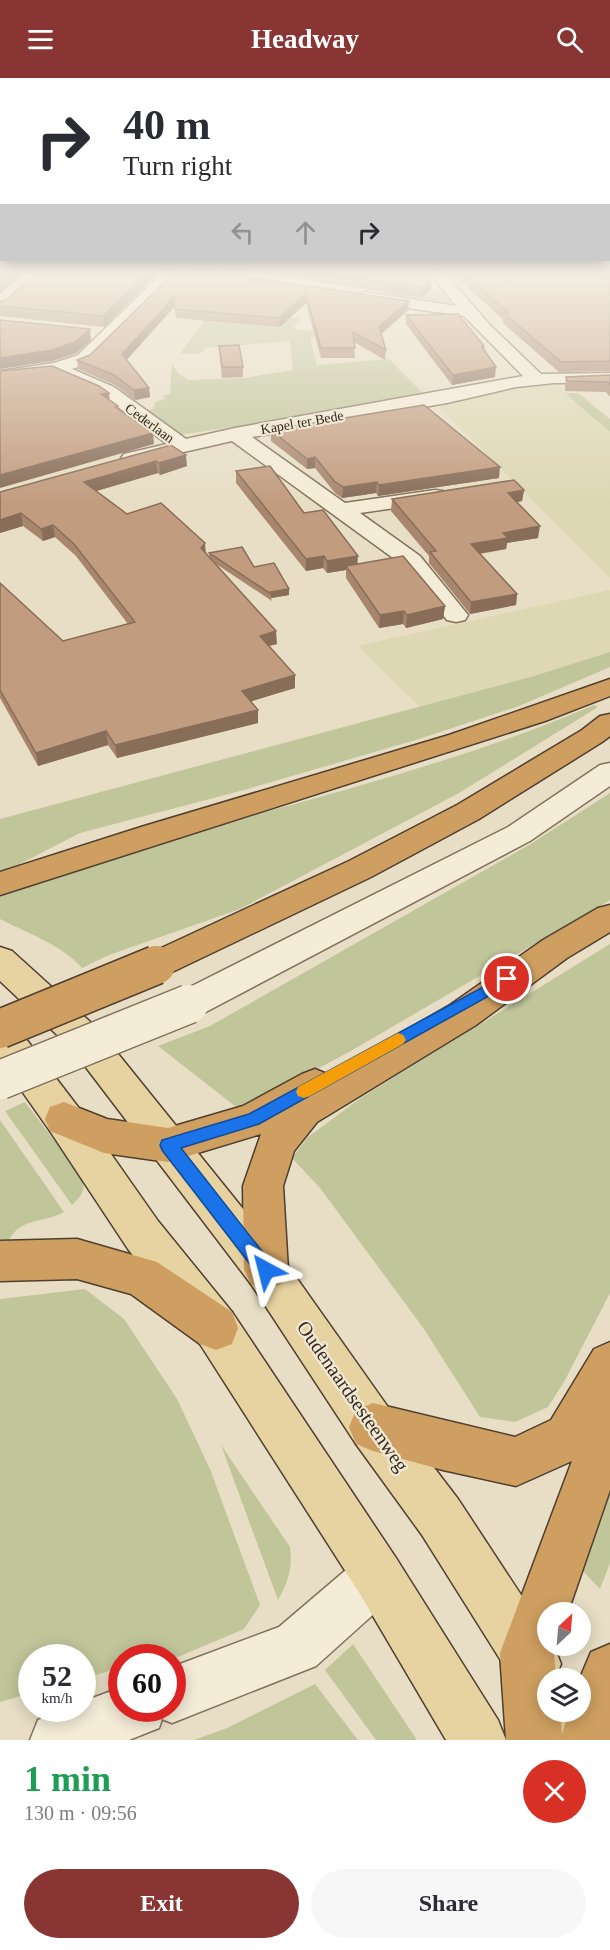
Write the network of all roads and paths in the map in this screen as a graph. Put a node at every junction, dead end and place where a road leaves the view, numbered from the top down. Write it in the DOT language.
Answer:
graph roads {
  1 [pos="95,349"];
  2 [pos="505,349"];
  3 [pos="56,368"];
  4 [pos="0,376"];
  5 [pos="610,378"];
  6 [pos="536,379"];
  7 [pos="235,434"];
  8 [pos="181,445"];
  9 [pos="110,464"];
  10 [pos="457,492"];
  11 [pos="339,510"];
  12 [pos="456,615"];
  13 [pos="610,687"];
  14 [pos="610,722"];
  15 [pos="610,772"];
  16 [pos="0,884"];
  17 [pos="610,917"];
  18 [pos="0,960"];
  19 [pos="527,968"];
  20 [pos="0,1031"];
  21 [pos="0,1080"];
  22 [pos="64,1119"];
  23 [pos="168,1145"];
  24 [pos="0,1261"];
  25 [pos="266,1270"];
  26 [pos="216,1328"];
  27 [pos="610,1365"];
  28 [pos="610,1421"];
  29 [pos="373,1427"];
  30 [pos="378,1576"];
  31 [pos="537,1668"];
  32 [pos="610,1671"];
  33 [pos="186,1690"];
  34 [pos="108,1720"];
  35 [pos="574,1722"];
  36 [pos="58,1740"];
  37 [pos="478,1740"];
  38 [pos="534,1740"];
  39 [pos="587,1740"];
  1 -- 3 [label="street"];
  2 -- 6 [label="street"];
  3 -- 4 [label="street"];
  3 -- 8 [label="street, Cederlaan"];
  5 -- 6 [label="street, Kapel ter Bede"];
  6 -- 7 [label="street, Kapel ter Bede"];
  7 -- 8 [label="street, Kapel ter Bede"];
  7 -- 11 [label="street"];
  8 -- 9 [label="street, Kapel ter Bede"];
  10 -- 11 [label="street"];
  11 -- 12 [label="street"];
  13 -- 16 [label="highway"];
  14 -- 20 [label="highway, bridge"];
  15 -- 21 [label="street, bridge"];
  17 -- 19 [label="highway"];
  18 -- 23 [label="main road, Oudenaardsesteenweg"];
  19 -- 23 [label="highway"];
  19 -- 25 [label="highway"];
  20 -- 22 [label="main road"];
  22 -- 23 [label="highway"];
  22 -- 26 [label="main road"];
  23 -- 25 [label="main road, Oudenaardsesteenweg"];
  24 -- 26 [label="highway"];
  25 -- 29 [label="main road, Oudenaardsesteenweg"];
  26 -- 30 [label="main road"];
  27 -- 29 [label="highway"];
  28 -- 31 [label="highway"];
  29 -- 31 [label="main road, Oudenaardsesteenweg"];
  30 -- 33 [label="street"];
  30 -- 37 [label="main road"];
  31 -- 38 [label="highway"];
  32 -- 39 [label="highway"];
  34 -- 36 [label="street"];
  35 -- 39 [label="main road"];
}
